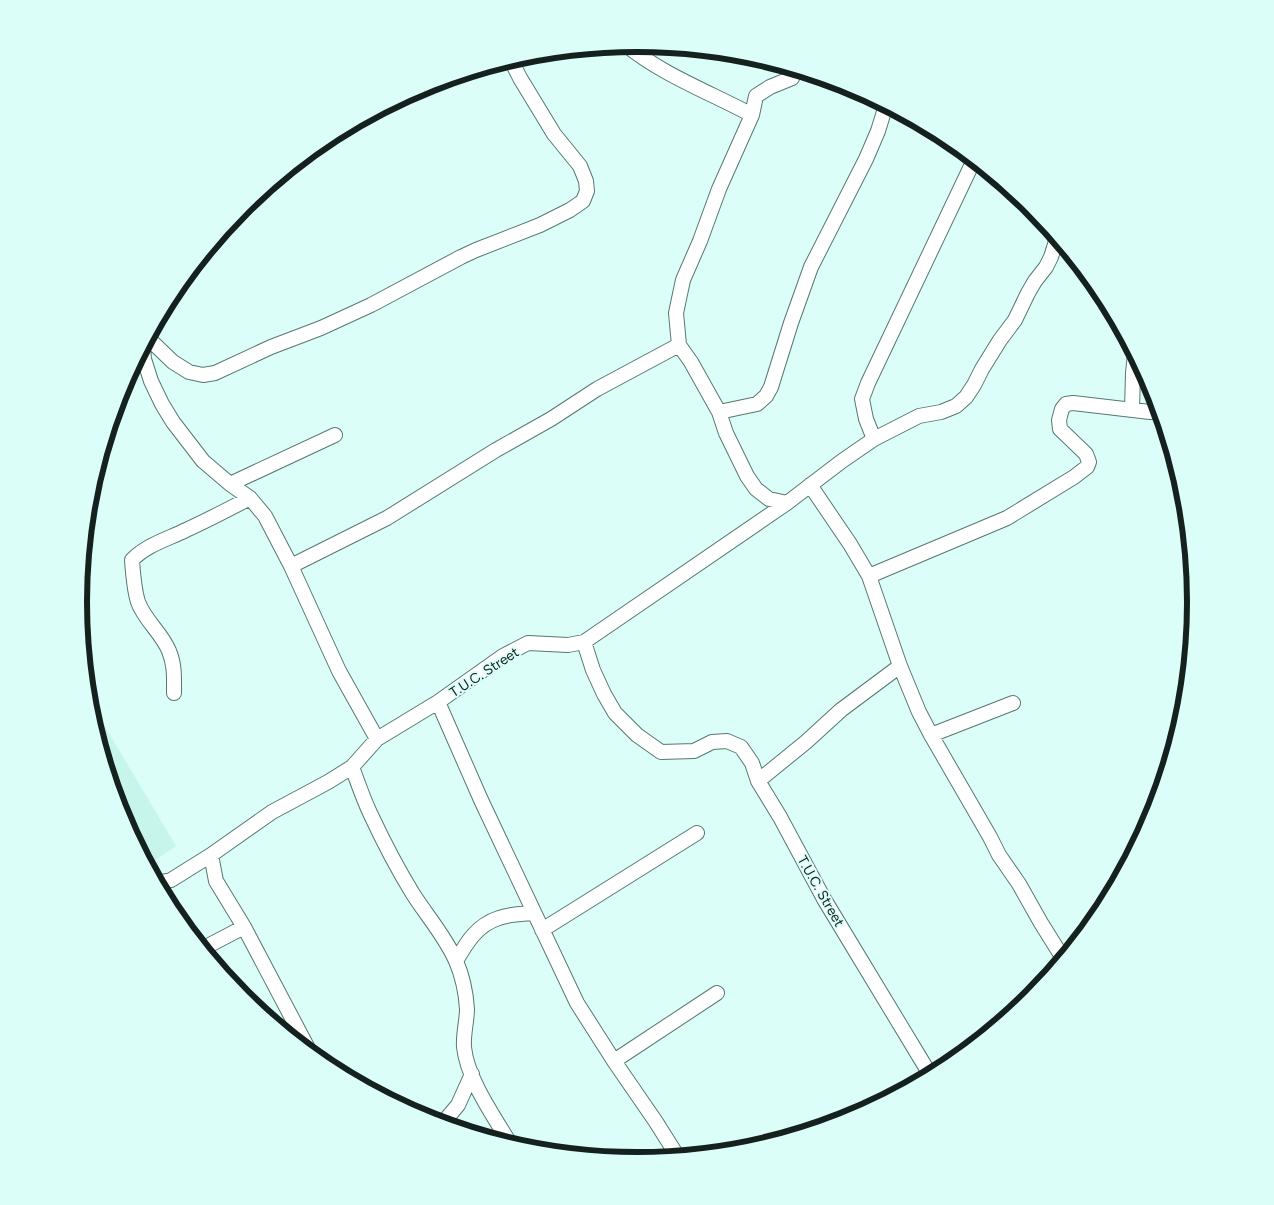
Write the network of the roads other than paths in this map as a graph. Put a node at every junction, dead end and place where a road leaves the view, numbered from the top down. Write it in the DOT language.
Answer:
graph roads {
  1 [pos="635,52"];
  2 [pos="514,67"];
  3 [pos="793,75"];
  4 [pos="884,111"];
  5 [pos="752,115"];
  6 [pos="971,166"];
  7 [pos="1055,245"];
  8 [pos="153,343"];
  9 [pos="679,345"];
  10 [pos="144,359"];
  11 [pos="1134,367"];
  12 [pos="1132,410"];
  13 [pos="719,412"];
  14 [pos="1153,412"];
  15 [pos="335,435"];
  16 [pos="874,439"];
  17 [pos="230,484"];
  18 [pos="810,485"];
  19 [pos="250,498"];
  20 [pos="788,503"];
  21 [pos="291,566"];
  22 [pos="868,576"];
  23 [pos="584,642"];
  24 [pos="900,666"];
  25 [pos="174,693"];
  26 [pos="438,702"];
  27 [pos="1014,703"];
  28 [pos="932,735"];
  29 [pos="377,739"];
  30 [pos="352,768"];
  31 [pos="758,781"];
  32 [pos="697,833"];
  33 [pos="211,855"];
  34 [pos="164,882"];
  35 [pos="534,913"];
  36 [pos="244,927"];
  37 [pos="542,930"];
  38 [pos="208,946"];
  39 [pos="1060,954"];
  40 [pos="456,961"];
  41 [pos="717,992"];
  42 [pos="304,1040"];
  43 [pos="614,1061"];
  44 [pos="927,1070"];
  45 [pos="472,1074"];
  46 [pos="447,1118"];
  47 [pos="506,1136"];
  48 [pos="674,1151"];
  1 -- 5 [label="street"];
  2 -- 8 [label="street"];
  3 -- 5 [label="street"];
  4 -- 13 [label="street"];
  5 -- 9 [label="street"];
  6 -- 16 [label="street"];
  7 -- 16 [label="street"];
  9 -- 13 [label="street"];
  9 -- 21 [label="street"];
  10 -- 17 [label="street"];
  11 -- 12 [label="street"];
  12 -- 14 [label="street"];
  12 -- 22 [label="street"];
  13 -- 20 [label="street"];
  15 -- 17 [label="street"];
  16 -- 18 [label="street"];
  17 -- 19 [label="street"];
  18 -- 20 [label="street"];
  18 -- 22 [label="street"];
  19 -- 21 [label="street"];
  19 -- 25 [label="street"];
  20 -- 23 [label="street"];
  21 -- 29 [label="street"];
  22 -- 24 [label="street"];
  23 -- 26 [label="street, T.U.C. Street"];
  23 -- 31 [label="street, T.U.C. Street"];
  24 -- 28 [label="street"];
  24 -- 31 [label="street"];
  26 -- 29 [label="street, T.U.C. Street"];
  26 -- 35 [label="street"];
  27 -- 28 [label="street"];
  28 -- 39 [label="street"];
  29 -- 30 [label="street, T.U.C. Street"];
  30 -- 33 [label="street, T.U.C. Street"];
  30 -- 40 [label="street"];
  31 -- 44 [label="street, T.U.C. Street"];
  32 -- 37 [label="street"];
  33 -- 34 [label="street, T.U.C. Street"];
  33 -- 36 [label="street"];
  35 -- 37 [label="street"];
  35 -- 40 [label="street"];
  36 -- 38 [label="street"];
  36 -- 42 [label="street"];
  37 -- 43 [label="street"];
  40 -- 45 [label="street"];
  41 -- 43 [label="street"];
  43 -- 48 [label="street"];
  45 -- 46 [label="street"];
  45 -- 47 [label="street"];
}
